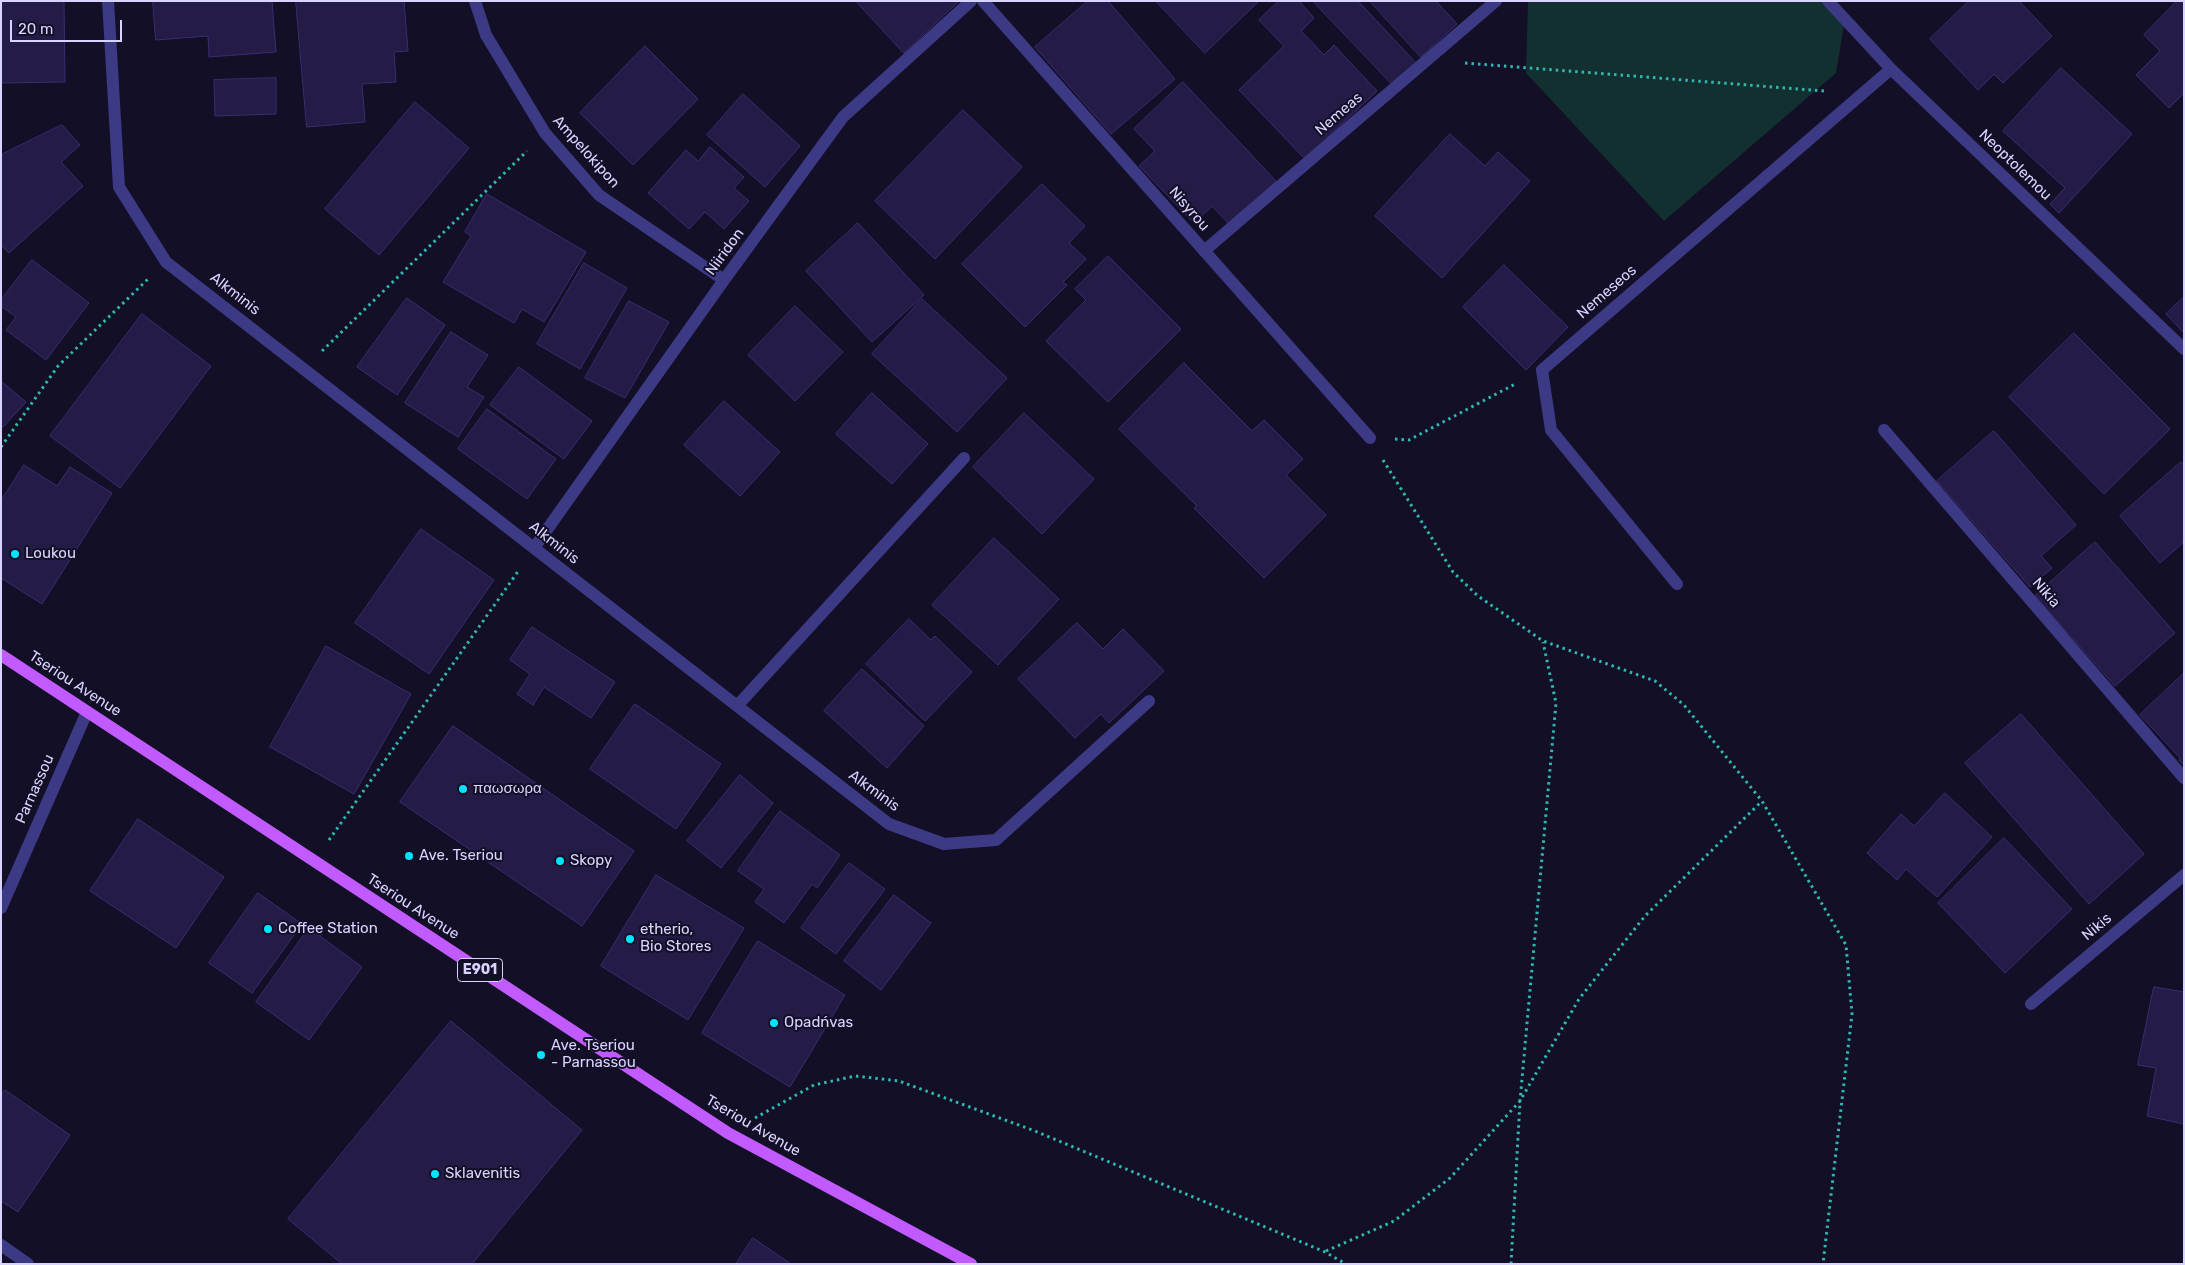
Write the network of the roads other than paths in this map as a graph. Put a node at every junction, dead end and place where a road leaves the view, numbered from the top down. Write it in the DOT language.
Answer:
graph roads {
  1 [pos="108,1"];
  2 [pos="475,1"];
  3 [pos="971,1"];
  4 [pos="983,1"];
  5 [pos="1496,1"];
  6 [pos="1828,1"];
  7 [pos="1891,70"];
  8 [pos="1204,251"];
  9 [pos="724,280"];
  10 [pos="2184,349"];
  11 [pos="1884,430"];
  12 [pos="1370,438"];
  13 [pos="964,458"];
  14 [pos="534,548"];
  15 [pos="1677,584"];
  16 [pos="1,655"];
  17 [pos="1149,701"];
  18 [pos="737,706"];
  19 [pos="86,712"];
  20 [pos="2184,778"];
  21 [pos="2184,875"];
  22 [pos="1,908"];
  23 [pos="2031,1004"];
  24 [pos="1,1245"];
  25 [pos="28,1264"];
  26 [pos="971,1264"];
  1 -- 14 [label="street, Alkminis"];
  2 -- 9 [label="street, Ampelokipon"];
  3 -- 9 [label="street, Niiridon"];
  4 -- 8 [label="street, Nisyrou"];
  5 -- 8 [label="street, Nemeas"];
  6 -- 7 [label="street, Neoptolemou"];
  7 -- 10 [label="street, Neoptolemou"];
  7 -- 15 [label="street, Nemeseos"];
  8 -- 12 [label="street, Nisyrou"];
  9 -- 14 [label="street, Niiridon"];
  11 -- 20 [label="street, Nikia"];
  13 -- 18 [label="street"];
  14 -- 18 [label="street, Alkminis"];
  16 -- 19 [label="main road, Tseriou Avenue / E901"];
  17 -- 18 [label="street, Alkminis"];
  19 -- 22 [label="street, Parnassou"];
  19 -- 26 [label="main road, Tseriou Avenue / E901"];
  21 -- 23 [label="street, Nikis"];
  24 -- 25 [label="street"];
}
